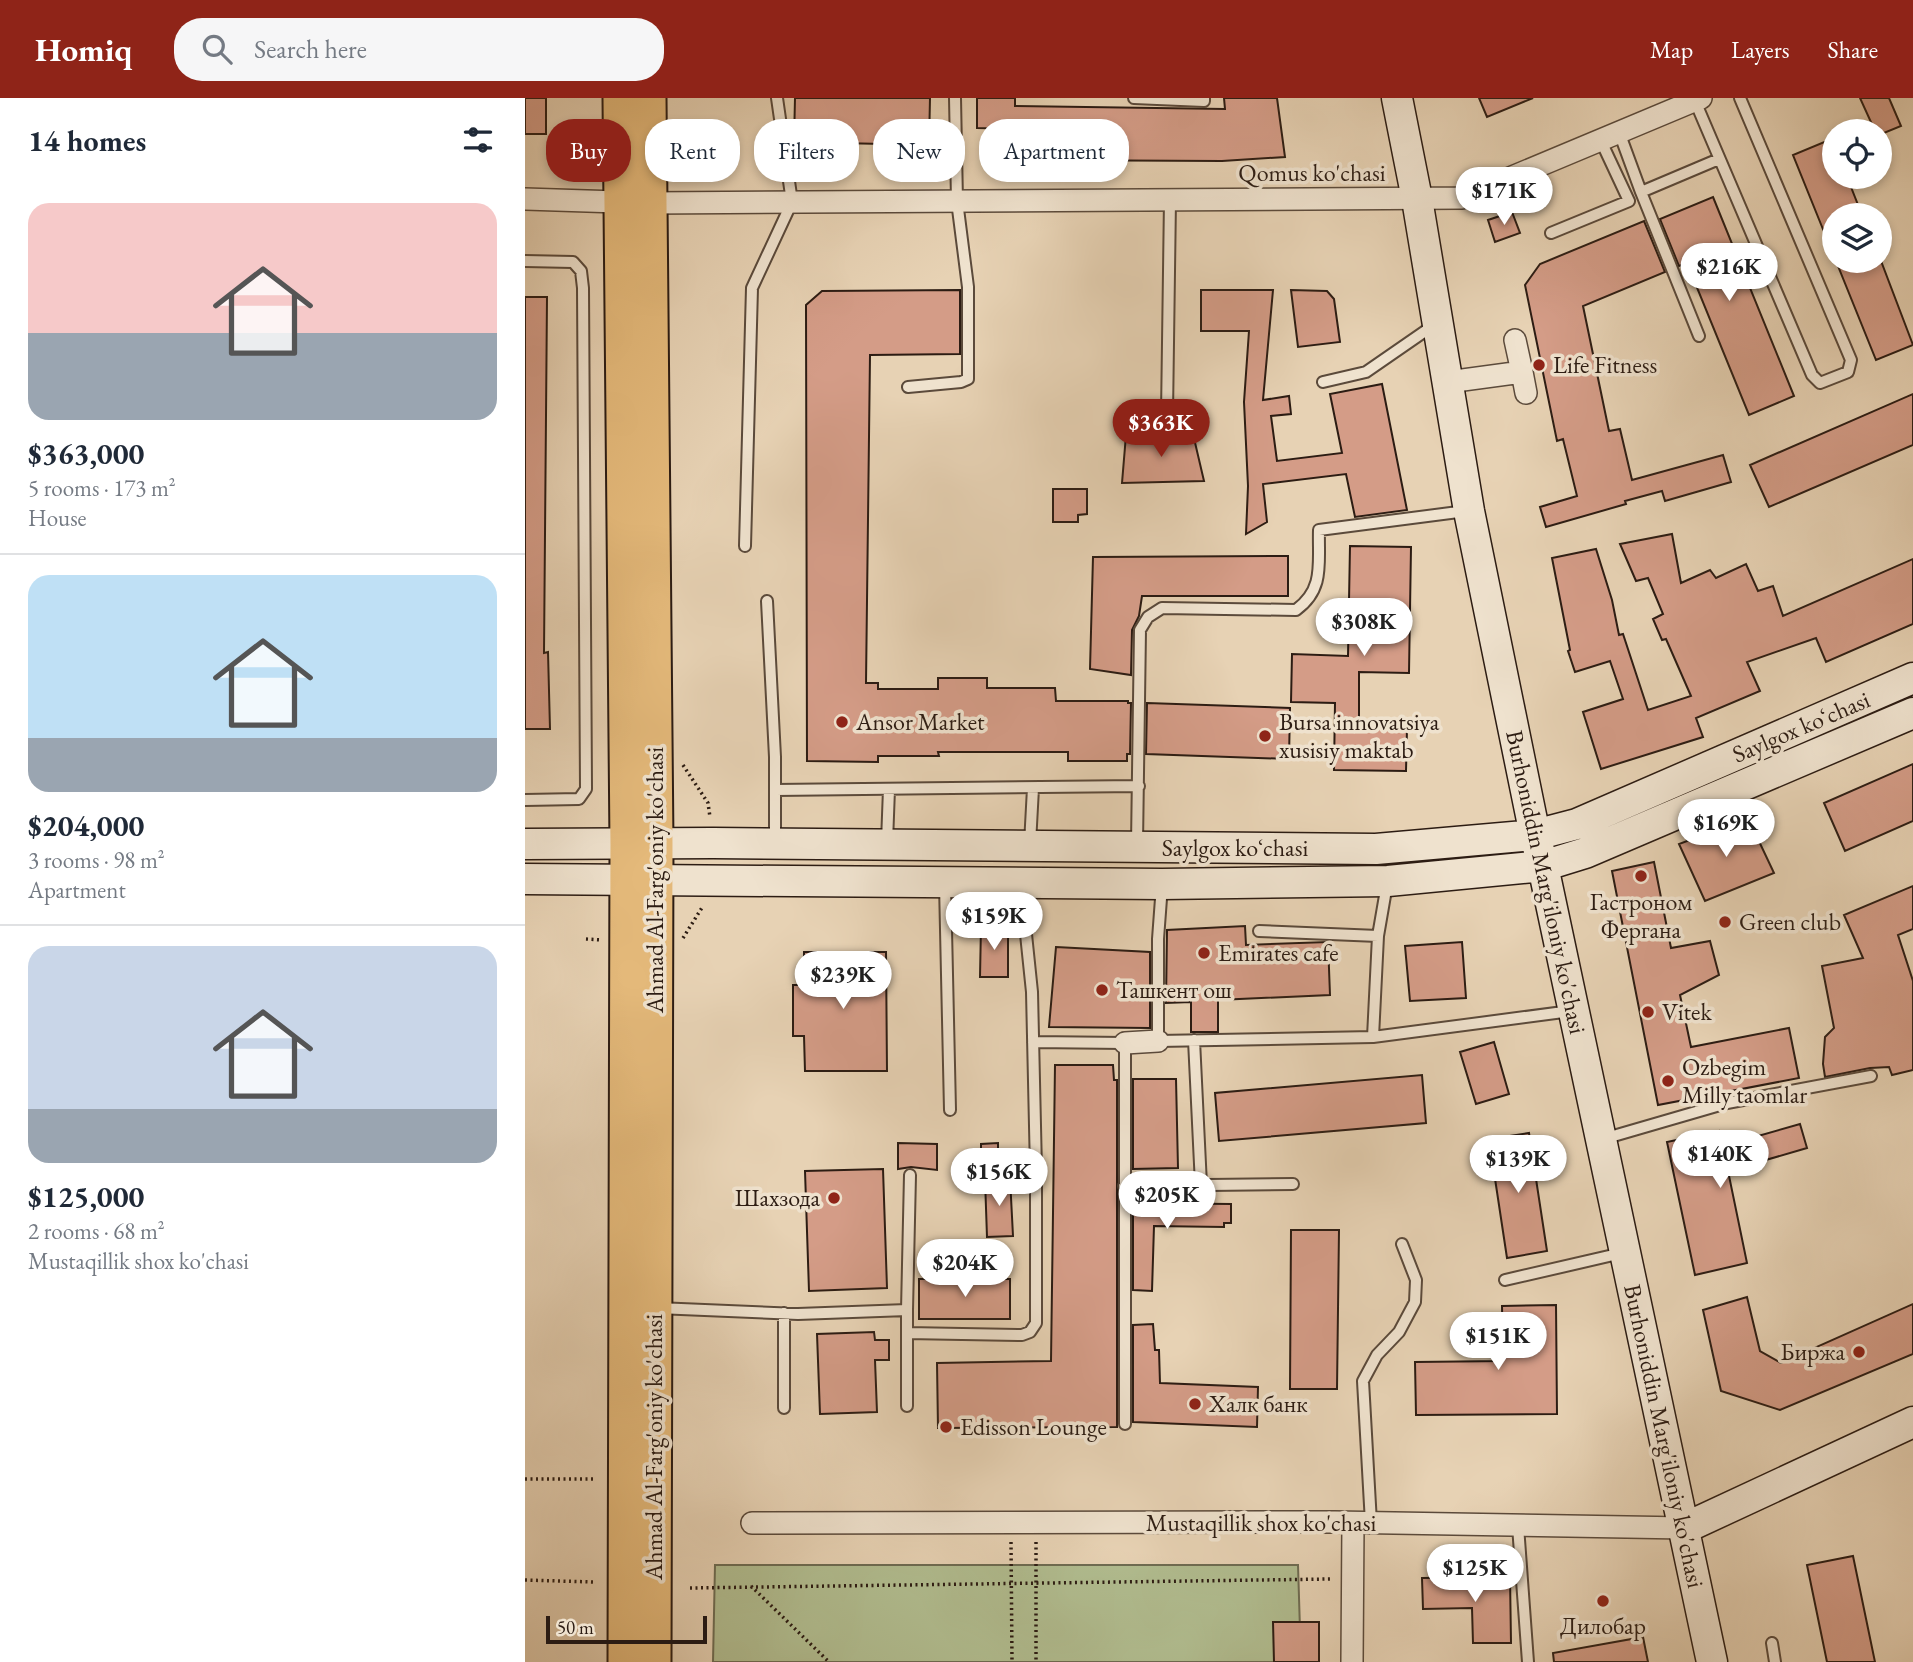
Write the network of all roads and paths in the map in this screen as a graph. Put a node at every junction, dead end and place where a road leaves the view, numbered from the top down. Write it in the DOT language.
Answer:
graph roads {
  1 [pos="620,98"];
  2 [pos="649,98"];
  3 [pos="776,98"];
  4 [pos="955,98"];
  5 [pos="1134,98"];
  6 [pos="1204,98"];
  7 [pos="1397,98"];
  8 [pos="1740,98"];
  9 [pos="1698,99"];
  10 [pos="1610,135"];
  11 [pos="1719,159"];
  12 [pos="1641,192"];
  13 [pos="1417,198"];
  14 [pos="525,199"];
  15 [pos="1170,200"];
  16 [pos="957,201"];
  17 [pos="792,202"];
  18 [pos="635,203"];
  19 [pos="1551,233"];
  20 [pos="525,261"];
  21 [pos="1438,323"];
  22 [pos="1699,336"];
  23 [pos="1515,340"];
  24 [pos="1323,382"];
  25 [pos="1448,382"];
  26 [pos="908,387"];
  27 [pos="1167,414"];
  28 [pos="1469,511"];
  29 [pos="745,546"];
  30 [pos="767,601"];
  31 [pos="1913,678"];
  32 [pos="1913,713"];
  33 [pos="656,770"];
  34 [pos="1139,786"];
  35 [pos="1033,788"];
  36 [pos="889,789"];
  37 [pos="775,790"];
  38 [pos="525,800"];
  39 [pos="1535,835"];
  40 [pos="713,843"];
  41 [pos="525,844"];
  42 [pos="642,844"];
  43 [pos="775,844"];
  44 [pos="887,844"];
  45 [pos="1030,846"];
  46 [pos="1137,848"];
  47 [pos="1543,866"];
  48 [pos="525,879"];
  49 [pos="641,880"];
  50 [pos="711,881"];
  51 [pos="945,881"];
  52 [pos="1388,881"];
  53 [pos="1021,882"];
  54 [pos="1162,884"];
  55 [pos="1259,931"];
  56 [pos="1378,936"];
  57 [pos="655,945"];
  58 [pos="1574,1011"];
  59 [pos="1373,1037"];
  60 [pos="1194,1040"];
  61 [pos="1158,1041"];
  62 [pos="1033,1042"];
  63 [pos="1125,1043"];
  64 [pos="1871,1076"];
  65 [pos="950,1110"];
  66 [pos="1601,1140"];
  67 [pos="910,1175"];
  68 [pos="1293,1184"];
  69 [pos="1201,1185"];
  70 [pos="1124,1186"];
  71 [pos="1402,1244"];
  72 [pos="1625,1252"];
  73 [pos="1505,1280"];
  74 [pos="654,1308"];
  75 [pos="908,1310"];
  76 [pos="784,1314"];
  77 [pos="907,1333"];
  78 [pos="907,1406"];
  79 [pos="784,1408"];
  80 [pos="1913,1422"];
  81 [pos="1125,1424"];
  82 [pos="525,1479"];
  83 [pos="594,1479"];
  84 [pos="1010,1522"];
  85 [pos="752,1523"];
  86 [pos="1035,1523"];
  87 [pos="1361,1523"];
  88 [pos="1518,1525"];
  89 [pos="1685,1528"];
  90 [pos="1334,1579"];
  91 [pos="525,1580"];
  92 [pos="593,1581"];
  93 [pos="1036,1583"];
  94 [pos="1011,1584"];
  95 [pos="751,1586"];
  96 [pos="689,1588"];
  97 [pos="1772,1643"];
  98 [pos="625,1662"];
  99 [pos="654,1662"];
  100 [pos="829,1662"];
  101 [pos="1012,1662"];
  102 [pos="1036,1662"];
  103 [pos="1352,1662"];
  104 [pos="1528,1662"];
  105 [pos="1712,1662"];
  106 [pos="1775,1662"];
  1 -- 18 [label="main road, Ahmad Al-Farg'oniy ko'chasi"];
  2 -- 18 [label="main road, Ahmad Al-Farg'oniy ko'chasi"];
  3 -- 17 [label="lane"];
  4 -- 16 [label="lane"];
  5 -- 6 [label="lane"];
  7 -- 13 [label="main road, Burhoniddin Marg'iloniy ko'chasi"];
  8 -- 11 [label="lane"];
  9 -- 10 [label="street, Qomus ko'chasi"];
  9 -- 11 [label="lane"];
  10 -- 12 [label="lane"];
  10 -- 13 [label="street, Qomus ko'chasi"];
  10 -- 19 [label="lane"];
  11 -- 12 [label="lane"];
  12 -- 22 [label="lane"];
  13 -- 15 [label="street, Qomus ko'chasi"];
  13 -- 21 [label="main road, Burhoniddin Marg'iloniy ko'chasi"];
  14 -- 18 [label="street, Qomus ko'chasi"];
  15 -- 16 [label="street, Qomus ko'chasi"];
  15 -- 27 [label="lane"];
  16 -- 17 [label="street, Qomus ko'chasi"];
  16 -- 26 [label="lane"];
  17 -- 18 [label="street, Qomus ko'chasi"];
  17 -- 29 [label="lane"];
  18 -- 33 [label="main road, Ahmad Al-Farg'oniy ko'chasi"];
  18 -- 42 [label="main road, Ahmad Al-Farg'oniy ko'chasi"];
  20 -- 38 [label="lane"];
  21 -- 24 [label="lane"];
  21 -- 25 [label="main road, Burhoniddin Marg'iloniy ko'chasi"];
  23 -- 25 [label="street"];
  25 -- 28 [label="main road, Burhoniddin Marg'iloniy ko'chasi"];
  28 -- 34 [label="lane"];
  28 -- 39 [label="main road, Burhoniddin Marg'iloniy ko'chasi"];
  30 -- 37 [label="lane"];
  31 -- 39 [label="main road, Saylgox koʻchasi"];
  32 -- 47 [label="main road, Saylgox koʻchasi"];
  33 -- 40 [label="path"];
  33 -- 42 [label="main road, Ahmad Al-Farg'oniy ko'chasi"];
  34 -- 35 [label="lane"];
  34 -- 46 [label="lane"];
  35 -- 36 [label="lane"];
  35 -- 45 [label="lane"];
  36 -- 37 [label="lane"];
  36 -- 44 [label="lane"];
  37 -- 43 [label="lane"];
  39 -- 46 [label="main road, Saylgox koʻchasi"];
  39 -- 47 [label="main road, Burhoniddin Marg'iloniy ko'chasi"];
  40 -- 42 [label="main road, Saylgox koʻchasi"];
  40 -- 43 [label="main road, Saylgox koʻchasi"];
  41 -- 42 [label="main road, Saylgox koʻchasi"];
  42 -- 49 [label="main road, Ahmad Al-Farg'oniy ko'chasi"];
  43 -- 44 [label="main road, Saylgox koʻchasi"];
  44 -- 45 [label="main road, Saylgox koʻchasi"];
  45 -- 46 [label="main road, Saylgox koʻchasi"];
  47 -- 52 [label="main road, Saylgox koʻchasi"];
  47 -- 58 [label="main road, Burhoniddin Marg'iloniy ko'chasi"];
  48 -- 49 [label="main road, Saylgox koʻchasi"];
  49 -- 50 [label="main road, Saylgox koʻchasi"];
  49 -- 57 [label="main road, Ahmad Al-Farg'oniy ko'chasi"];
  49 -- 98 [label="main road, Ahmad Al-Farg'oniy ko'chasi"];
  50 -- 51 [label="main road, Saylgox koʻchasi"];
  50 -- 57 [label="path"];
  51 -- 53 [label="main road, Saylgox koʻchasi"];
  51 -- 65 [label="lane"];
  52 -- 54 [label="main road, Saylgox koʻchasi"];
  52 -- 56 [label="lane"];
  53 -- 54 [label="main road, Saylgox koʻchasi"];
  53 -- 62 [label="lane"];
  54 -- 61 [label="lane"];
  55 -- 56 [label="lane"];
  56 -- 59 [label="lane"];
  57 -- 74 [label="main road, Ahmad Al-Farg'oniy ko'chasi"];
  58 -- 59 [label="lane"];
  58 -- 66 [label="main road, Burhoniddin Marg'iloniy ko'chasi"];
  59 -- 60 [label="lane"];
  60 -- 61 [label="lane"];
  60 -- 69 [label="lane"];
  61 -- 63 [label="street"];
  62 -- 63 [label="lane"];
  62 -- 77 [label="lane"];
  63 -- 70 [label="lane"];
  64 -- 66 [label="lane"];
  66 -- 72 [label="main road, Burhoniddin Marg'iloniy ko'chasi"];
  67 -- 75 [label="lane"];
  68 -- 69 [label="lane"];
  69 -- 70 [label="lane"];
  70 -- 81 [label="lane"];
  71 -- 87 [label="lane"];
  72 -- 73 [label="lane"];
  72 -- 89 [label="main road, Burhoniddin Marg'iloniy ko'chasi"];
  74 -- 76 [label="lane"];
  74 -- 99 [label="main road, Ahmad Al-Farg'oniy ko'chasi"];
  75 -- 76 [label="lane"];
  75 -- 77 [label="lane"];
  76 -- 79 [label="lane"];
  77 -- 78 [label="lane"];
  80 -- 89 [label="main road, Mustaqillik shox ko'chasi"];
  82 -- 83 [label="path"];
  84 -- 85 [label="street, Mustaqillik shox ko'chasi"];
  84 -- 86 [label="street, Mustaqillik shox ko'chasi"];
  84 -- 94 [label="path"];
  86 -- 87 [label="street, Mustaqillik shox ko'chasi"];
  86 -- 93 [label="path"];
  87 -- 88 [label="street, Mustaqillik shox ko'chasi"];
  87 -- 103 [label="street"];
  88 -- 89 [label="street, Mustaqillik shox ko'chasi"];
  88 -- 104 [label="lane"];
  89 -- 105 [label="main road, Burhoniddin Marg'iloniy ko'chasi"];
  90 -- 93 [label="path"];
  91 -- 92 [label="path"];
  93 -- 94 [label="path"];
  93 -- 102 [label="path"];
  94 -- 95 [label="path"];
  94 -- 101 [label="path"];
  95 -- 96 [label="path"];
  95 -- 100 [label="path"];
  97 -- 106 [label="lane"];
}
